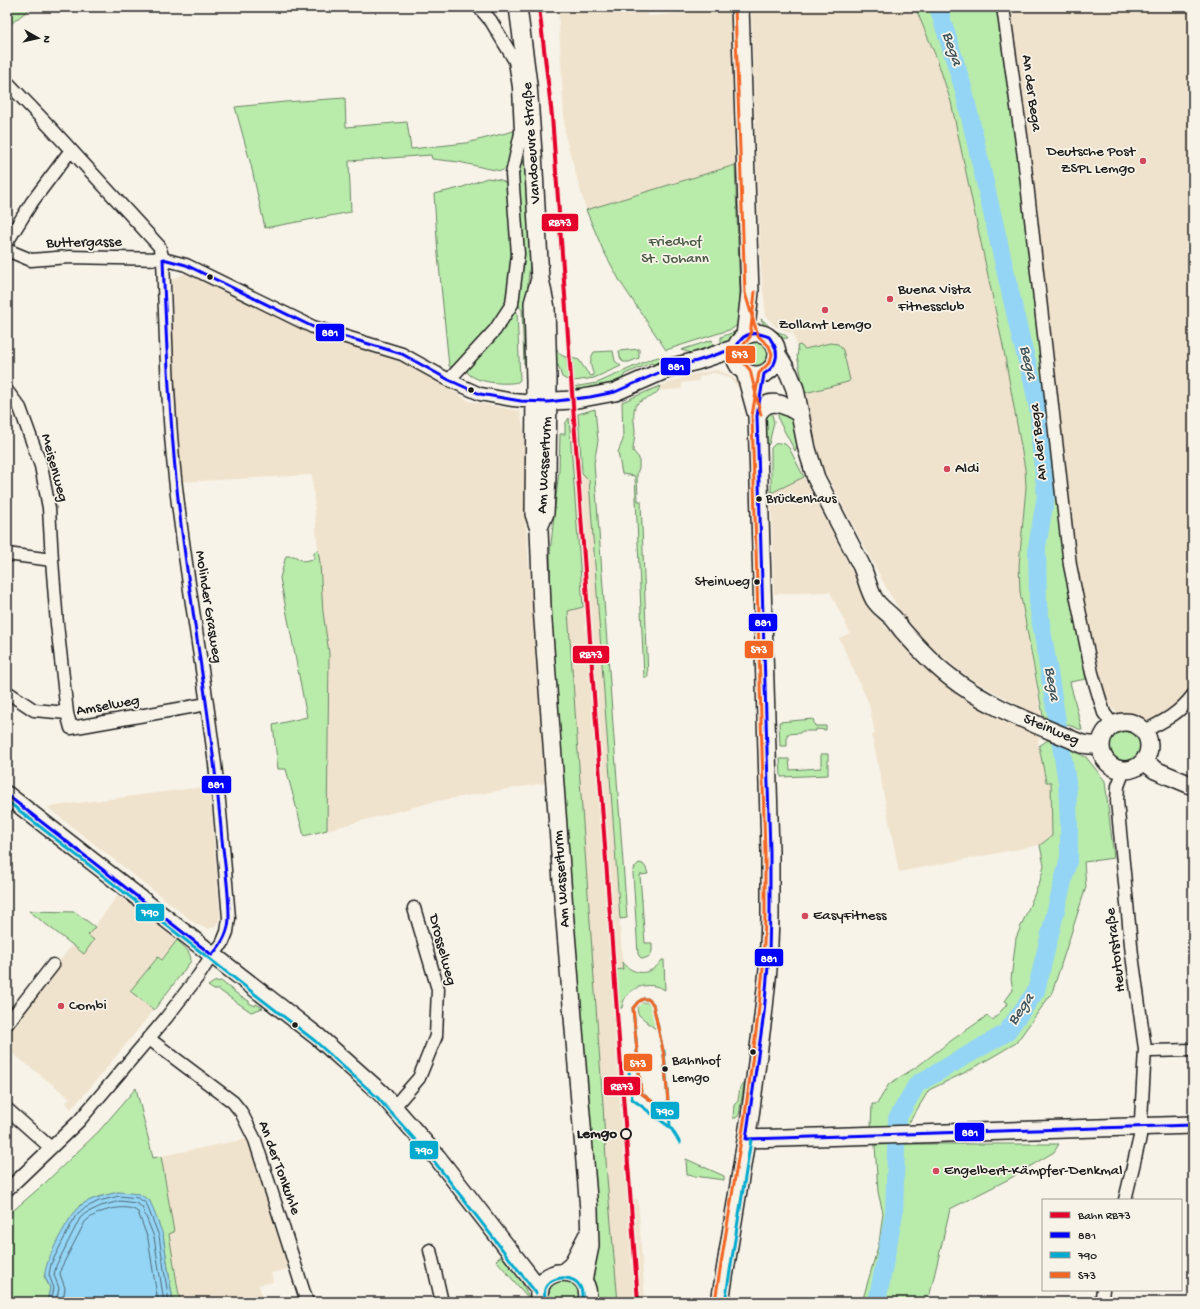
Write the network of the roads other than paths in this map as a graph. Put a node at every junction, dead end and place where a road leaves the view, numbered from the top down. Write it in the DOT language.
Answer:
graph roads {
  1 [pos="478,7"];
  2 [pos="518,7"];
  3 [pos="740,7"];
  4 [pos="1003,7"];
  5 [pos="7,82"];
  6 [pos="70,150"];
  7 [pos="7,242"];
  8 [pos="7,250"];
  9 [pos="163,259"];
  10 [pos="750,292"];
  11 [pos="763,334"];
  12 [pos="740,342"];
  13 [pos="777,354"];
  14 [pos="697,361"];
  15 [pos="741,368"];
  16 [pos="765,374"];
  17 [pos="449,380"];
  18 [pos="7,390"];
  19 [pos="541,402"];
  20 [pos="798,405"];
  21 [pos="758,413"];
  22 [pos="7,554"];
  23 [pos="52,560"];
  24 [pos="7,692"];
  25 [pos="1193,695"];
  26 [pos="207,704"];
  27 [pos="67,714"];
  28 [pos="1113,725"];
  29 [pos="1144,731"];
  30 [pos="1100,745"];
  31 [pos="1144,761"];
  32 [pos="1124,770"];
  33 [pos="1193,786"];
  34 [pos="7,795"];
  35 [pos="414,908"];
  36 [pos="212,954"];
  37 [pos="54,965"];
  38 [pos="7,1024"];
  39 [pos="148,1038"];
  40 [pos="1145,1049"];
  41 [pos="1193,1050"];
  42 [pos="395,1108"];
  43 [pos="7,1110"];
  44 [pos="1193,1126"];
  45 [pos="1141,1128"];
  46 [pos="746,1139"];
  47 [pos="51,1148"];
  48 [pos="7,1190"];
  49 [pos="1125,1199"];
  50 [pos="590,1228"];
  51 [pos="506,1247"];
  52 [pos="430,1250"];
  53 [pos="558,1273"];
  54 [pos="583,1281"];
  55 [pos="540,1296"];
  56 [pos="307,1302"];
  57 [pos="442,1302"];
  58 [pos="587,1302"];
  59 [pos="720,1302"];
  1 -- 17 [label="street"];
  2 -- 19 [label="street, Vandoeuvre Straße"];
  3 -- 10 [label="street"];
  4 -- 28 [label="street, An der Bega"];
  5 -- 6 [label="street"];
  6 -- 7 [label="street"];
  6 -- 9 [label="street"];
  8 -- 9 [label="street, Buttergasse"];
  9 -- 17 [label="street, Buttergasse"];
  9 -- 26 [label="street, Molinder Grasweg"];
  10 -- 11 [label="street"];
  10 -- 12 [label="street"];
  11 -- 12 [label="street"];
  11 -- 13 [label="street"];
  12 -- 14 [label="street"];
  12 -- 15 [label="street"];
  13 -- 16 [label="street"];
  13 -- 20 [label="street, Steinweg"];
  14 -- 15 [label="street"];
  14 -- 19 [label="street"];
  15 -- 16 [label="street"];
  15 -- 21 [label="street"];
  16 -- 20 [label="street, Steinweg"];
  16 -- 21 [label="street"];
  17 -- 19 [label="street, Buttergasse"];
  18 -- 23 [label="street, Meisenweg"];
  19 -- 50 [label="street, Am Wasserturm"];
  20 -- 21 [label="street"];
  20 -- 30 [label="street, Steinweg"];
  21 -- 46 [label="street"];
  22 -- 23 [label="street"];
  23 -- 27 [label="street, Meisenweg"];
  24 -- 27 [label="street, Amselweg"];
  25 -- 29 [label="street"];
  26 -- 27 [label="street, Amselweg"];
  26 -- 36 [label="street, Molinder Grasweg"];
  28 -- 29 [label="street"];
  28 -- 30 [label="street"];
  29 -- 31 [label="street"];
  30 -- 32 [label="street"];
  31 -- 32 [label="street"];
  31 -- 33 [label="street"];
  32 -- 40 [label="street, Heutorstraße"];
  34 -- 36 [label="street"];
  35 -- 42 [label="street, Drosselweg"];
  36 -- 39 [label="street, Molinder Grasweg"];
  36 -- 42 [label="street"];
  37 -- 38 [label="street"];
  39 -- 47 [label="street, Molinder Grasweg"];
  39 -- 56 [label="street, An der Tonkuhle"];
  40 -- 41 [label="street"];
  40 -- 45 [label="street, Heutorstraße"];
  42 -- 51 [label="street"];
  43 -- 47 [label="street"];
  44 -- 45 [label="street"];
  45 -- 46 [label="street"];
  45 -- 49 [label="street, Heutorstraße"];
  46 -- 59 [label="street"];
  47 -- 48 [label="street, Molinder Grasweg"];
  50 -- 53 [label="street, Am Wasserturm"];
  50 -- 54 [label="street, Am Wasserturm"];
  51 -- 53 [label="street"];
  51 -- 55 [label="street"];
  52 -- 57 [label="street"];
  53 -- 54 [label="street"];
  53 -- 55 [label="street, Am Wasserturm"];
  54 -- 58 [label="street"];
}
